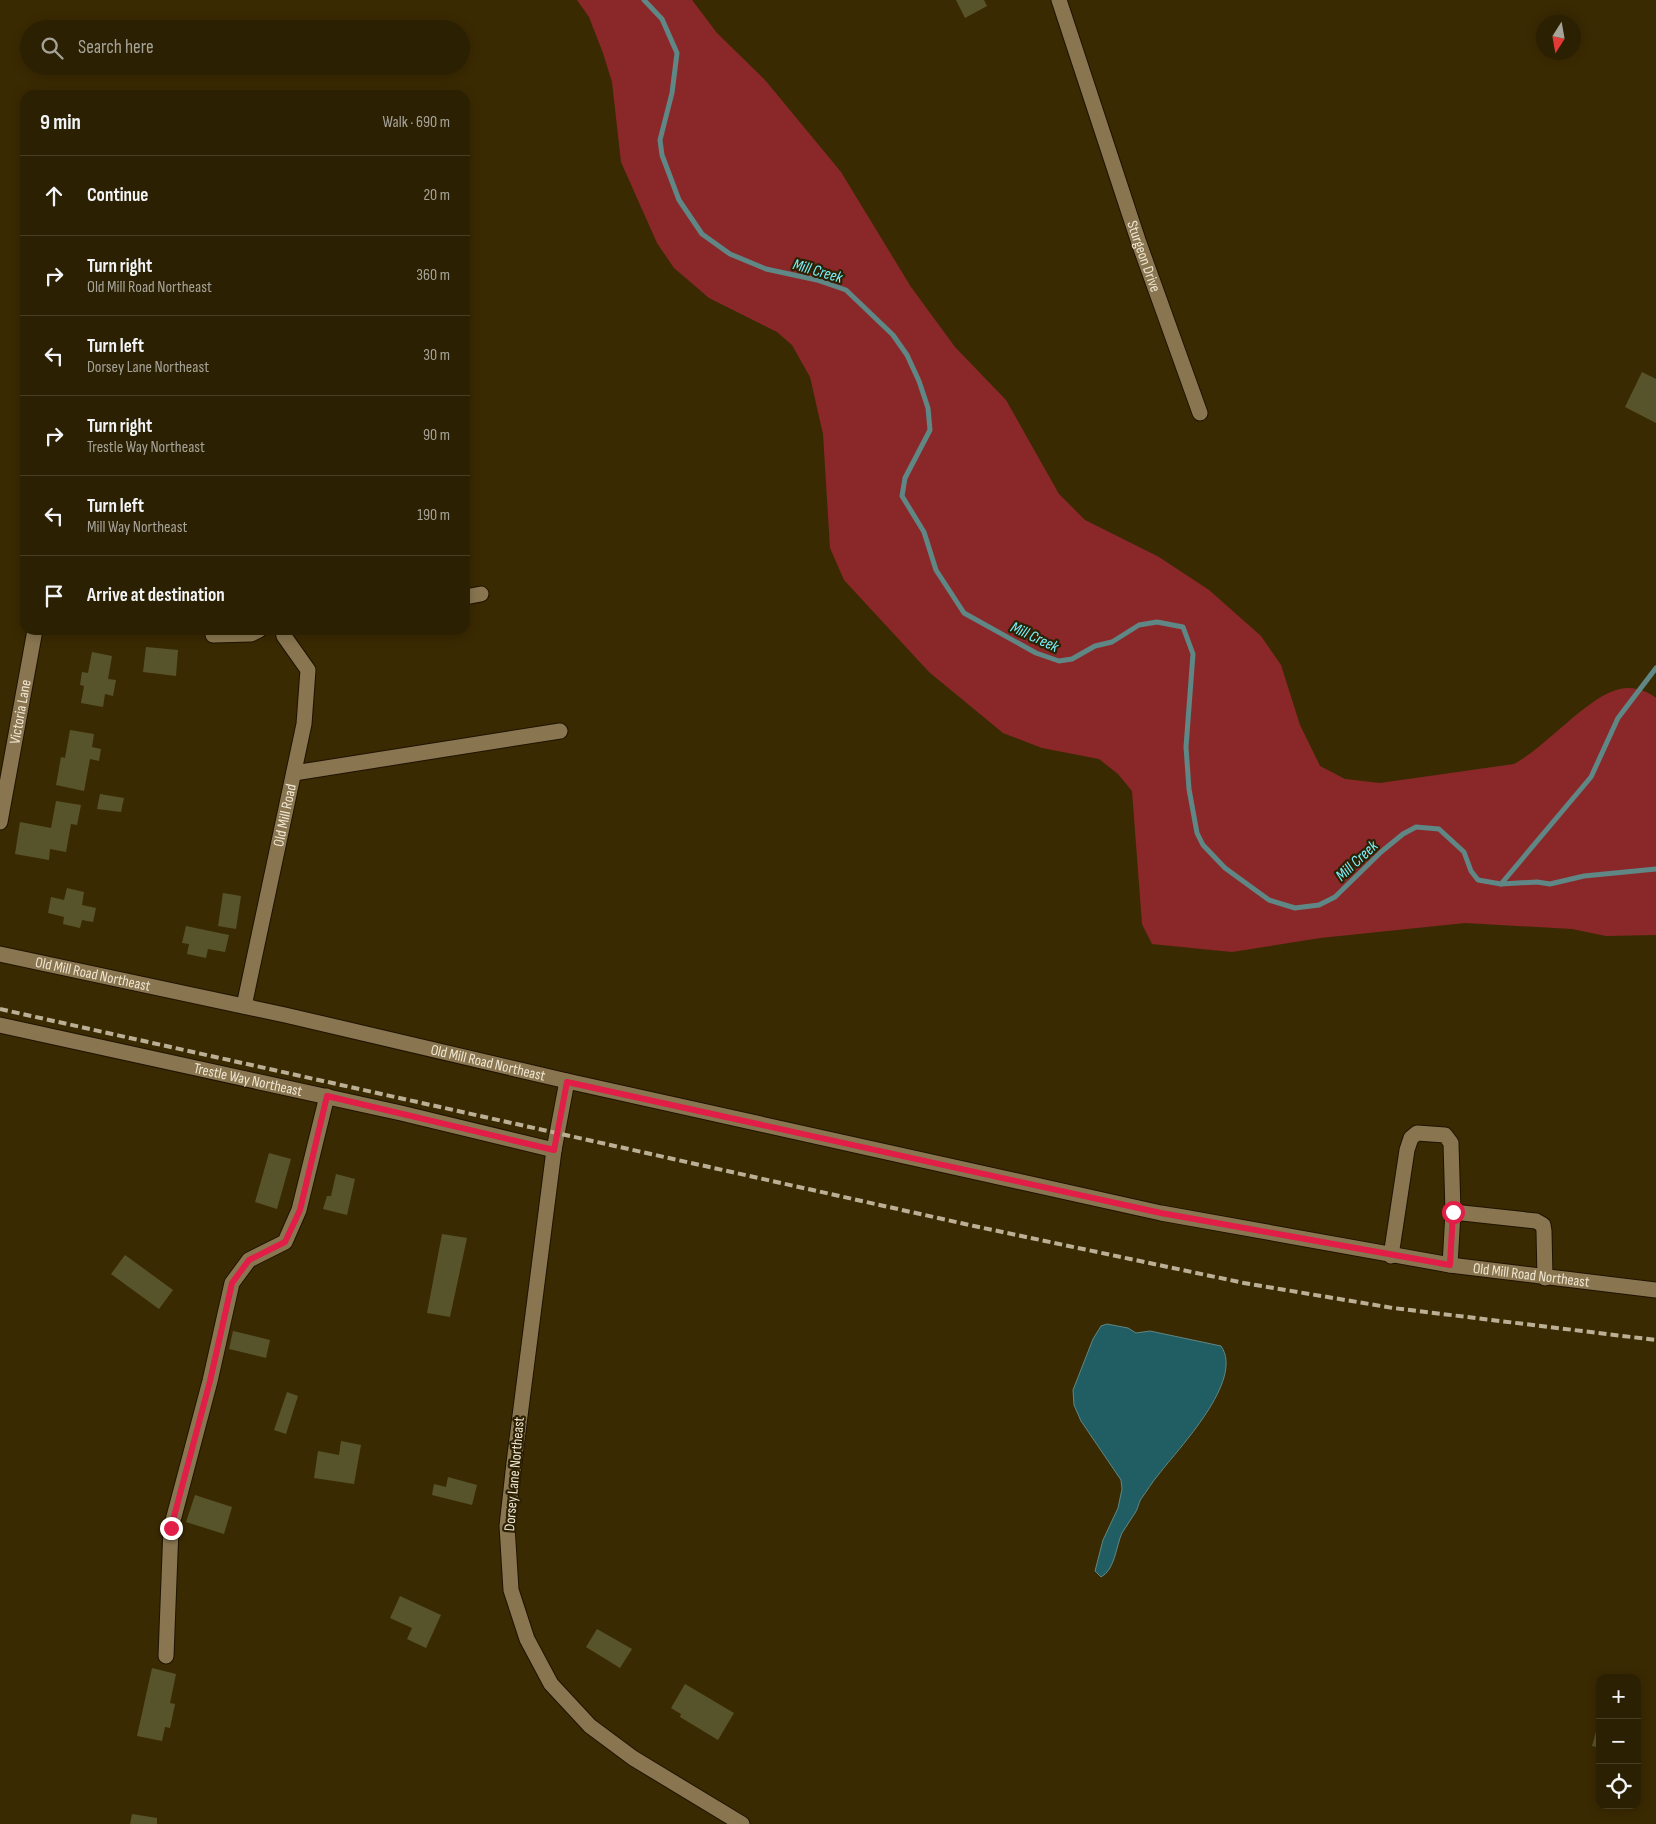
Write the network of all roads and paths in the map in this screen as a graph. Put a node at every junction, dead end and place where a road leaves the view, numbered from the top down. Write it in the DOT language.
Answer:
graph roads {
  1 [pos="1059,0"];
  2 [pos="1200,413"];
  3 [pos="481,594"];
  4 [pos="470,597"];
  5 [pos="34,635"];
  6 [pos="284,635"];
  7 [pos="560,731"];
  8 [pos="294,773"];
  9 [pos="0,822"];
  10 [pos="0,954"];
  11 [pos="244,1006"];
  12 [pos="0,1025"];
  13 [pos="567,1082"];
  14 [pos="327,1096"];
  15 [pos="554,1150"];
  16 [pos="1453,1212"];
  17 [pos="1391,1256"];
  18 [pos="1450,1265"];
  19 [pos="1545,1278"];
  20 [pos="1656,1290"];
  21 [pos="166,1656"];
  22 [pos="742,1824"];
  1 -- 2 [label="street, Sturgeon Drive"];
  3 -- 4 [label="street"];
  5 -- 9 [label="street, Victoria Lane"];
  6 -- 8 [label="street, Old Mill Road"];
  7 -- 8 [label="street"];
  8 -- 11 [label="street, Old Mill Road"];
  10 -- 11 [label="street, Old Mill Road Northeast"];
  11 -- 13 [label="street, Old Mill Road Northeast"];
  12 -- 14 [label="street, Trestle Way Northeast"];
  13 -- 15 [label="street, Dorsey Lane Northeast"];
  13 -- 17 [label="street, Old Mill Road Northeast"];
  14 -- 15 [label="street, Trestle Way Northeast"];
  14 -- 21 [label="street"];
  15 -- 22 [label="street, Dorsey Lane Northeast"];
  16 -- 17 [label="street"];
  16 -- 18 [label="street"];
  16 -- 19 [label="street"];
  17 -- 18 [label="street, Old Mill Road Northeast"];
  18 -- 19 [label="street, Old Mill Road Northeast"];
  19 -- 20 [label="street, Old Mill Road Northeast"];
}
